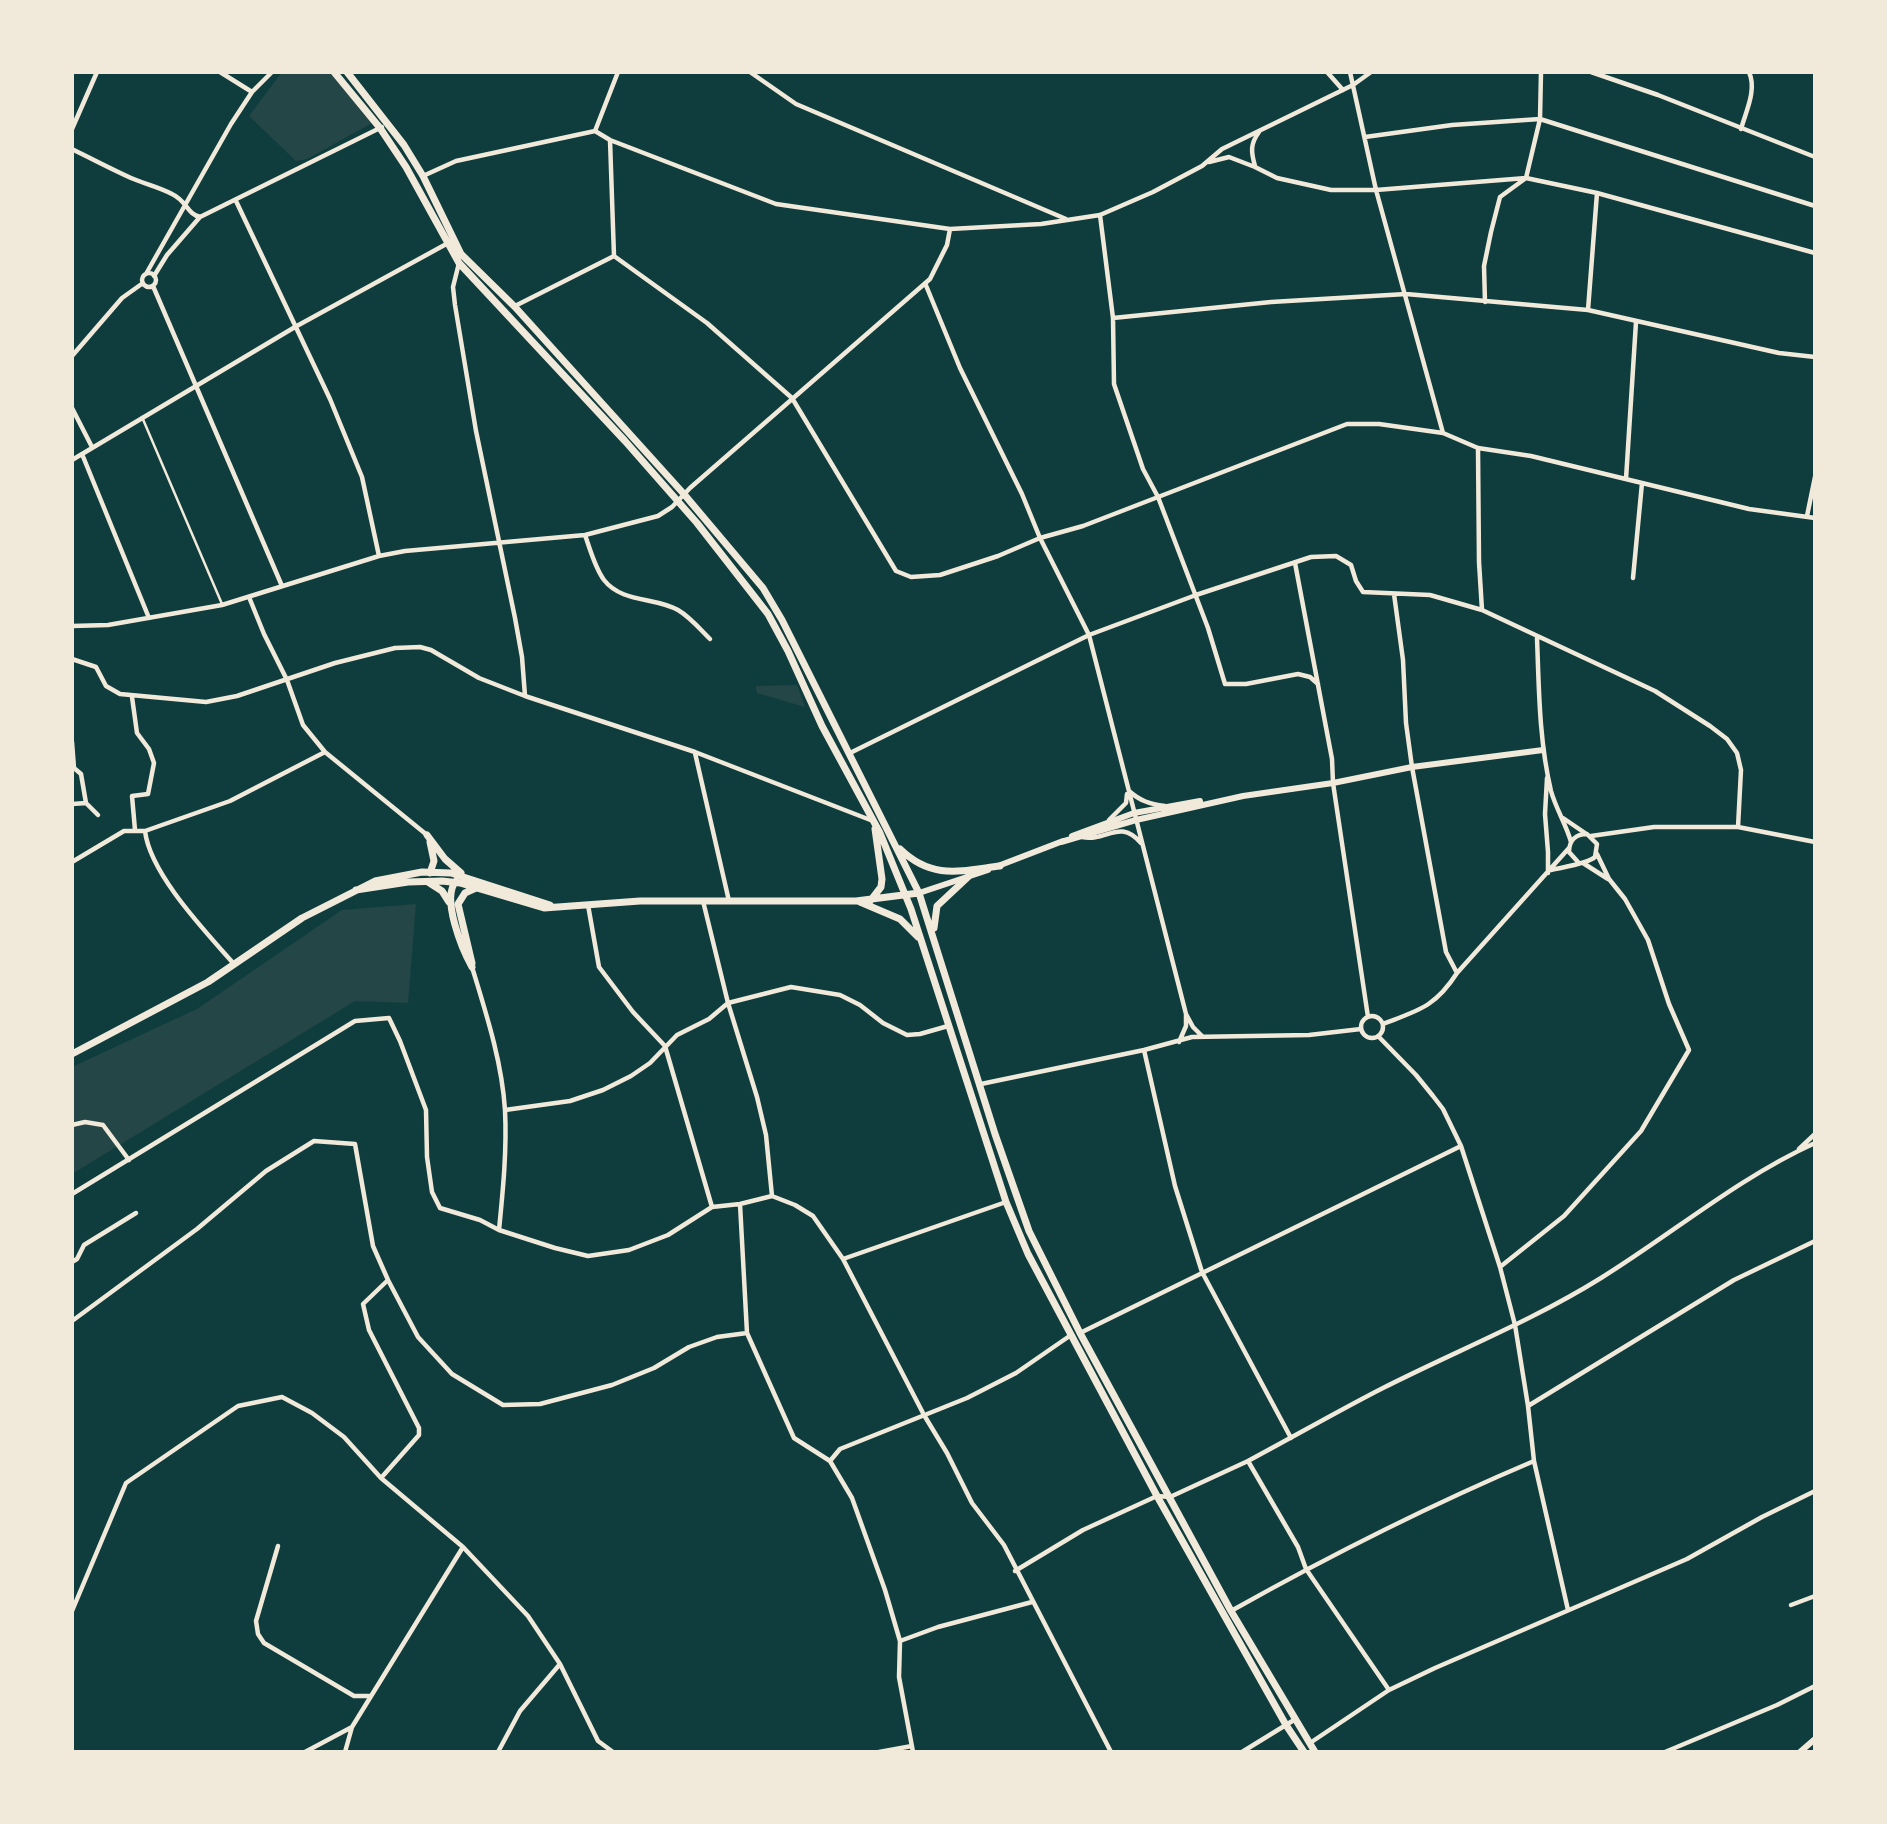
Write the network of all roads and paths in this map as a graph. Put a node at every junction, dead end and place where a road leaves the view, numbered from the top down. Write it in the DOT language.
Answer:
graph roads {
  1 [pos="97,72"];
  2 [pos="220,72"];
  3 [pos="272,72"];
  4 [pos="334,72"];
  5 [pos="348,72"];
  6 [pos="618,72"];
  7 [pos="750,72"];
  8 [pos="1327,72"];
  9 [pos="1350,72"];
  10 [pos="1371,72"];
  11 [pos="1541,72"];
  12 [pos="1591,72"];
  13 [pos="1749,72"];
  14 [pos="1353,85"];
  15 [pos="1343,90"];
  16 [pos="252,92"];
  17 [pos="1540,119"];
  18 [pos="389,123"];
  19 [pos="380,128"];
  20 [pos="72,129"];
  21 [pos="1741,129"];
  22 [pos="1260,130"];
  23 [pos="595,131"];
  24 [pos="1365,137"];
  25 [pos="610,140"];
  26 [pos="72,149"];
  27 [pos="1815,157"];
  28 [pos="1205,162"];
  29 [pos="1255,167"];
  30 [pos="423,176"];
  31 [pos="1526,177"];
  32 [pos="1376,190"];
  33 [pos="1597,193"];
  34 [pos="236,201"];
  35 [pos="187,204"];
  36 [pos="1815,206"];
  37 [pos="1100,215"];
  38 [pos="200,218"];
  39 [pos="1068,220"];
  40 [pos="950,229"];
  41 [pos="450,242"];
  42 [pos="1815,253"];
  43 [pos="461,254"];
  44 [pos="614,256"];
  45 [pos="459,263"];
  46 [pos="146,274"];
  47 [pos="154,275"];
  48 [pos="925,283"];
  49 [pos="143,284"];
  50 [pos="153,285"];
  51 [pos="1406,294"];
  52 [pos="1485,302"];
  53 [pos="515,307"];
  54 [pos="1588,310"];
  55 [pos="1113,318"];
  56 [pos="1636,322"];
  57 [pos="295,327"];
  58 [pos="72,356"];
  59 [pos="1815,357"];
  60 [pos="197,384"];
  61 [pos="792,398"];
  62 [pos="72,408"];
  63 [pos="142,417"];
  64 [pos="1443,433"];
  65 [pos="92,447"];
  66 [pos="1478,448"];
  67 [pos="82,454"];
  68 [pos="72,460"];
  69 [pos="1815,477"];
  70 [pos="1626,479"];
  71 [pos="1642,483"];
  72 [pos="684,494"];
  73 [pos="1158,497"];
  74 [pos="677,501"];
  75 [pos="1807,516"];
  76 [pos="1815,518"];
  77 [pos="585,535"];
  78 [pos="1040,538"];
  79 [pos="498,541"];
  80 [pos="379,556"];
  81 [pos="1295,563"];
  82 [pos="1633,578"];
  83 [pos="282,586"];
  84 [pos="1394,594"];
  85 [pos="1196,595"];
  86 [pos="249,597"];
  87 [pos="222,605"];
  88 [pos="1482,610"];
  89 [pos="149,618"];
  90 [pos="72,626"];
  91 [pos="1089,635"];
  92 [pos="1537,638"];
  93 [pos="710,639"];
  94 [pos="72,659"];
  95 [pos="287,680"];
  96 [pos="1318,684"];
  97 [pos="132,696"];
  98 [pos="525,696"];
  99 [pos="72,742"];
  100 [pos="1543,750"];
  101 [pos="325,752"];
  102 [pos="695,752"];
  103 [pos="850,753"];
  104 [pos="1412,767"];
  105 [pos="1548,774"];
  106 [pos="1333,783"];
  107 [pos="1128,789"];
  108 [pos="1243,796"];
  109 [pos="86,803"];
  110 [pos="72,804"];
  111 [pos="1166,806"];
  112 [pos="98,815"];
  113 [pos="1135,817"];
  114 [pos="1563,817"];
  115 [pos="874,821"];
  116 [pos="1104,824"];
  117 [pos="1738,827"];
  118 [pos="135,830"];
  119 [pos="145,831"];
  120 [pos="1608,834"];
  121 [pos="427,835"];
  122 [pos="1589,835"];
  123 [pos="1081,837"];
  124 [pos="1061,842"];
  125 [pos="1815,842"];
  126 [pos="895,845"];
  127 [pos="1142,845"];
  128 [pos="1570,845"];
  129 [pos="1597,851"];
  130 [pos="72,862"];
  131 [pos="1581,862"];
  132 [pos="1000,866"];
  133 [pos="432,872"];
  134 [pos="1549,872"];
  135 [pos="465,876"];
  136 [pos="968,877"];
  137 [pos="1609,879"];
  138 [pos="425,880"];
  139 [pos="454,883"];
  140 [pos="476,888"];
  141 [pos="356,890"];
  142 [pos="919,893"];
  143 [pos="906,896"];
  144 [pos="872,900"];
  145 [pos="704,901"];
  146 [pos="729,901"];
  147 [pos="856,901"];
  148 [pos="587,905"];
  149 [pos="554,906"];
  150 [pos="452,908"];
  151 [pos="934,935"];
  152 [pos="923,944"];
  153 [pos="234,964"];
  154 [pos="472,967"];
  155 [pos="1457,973"];
  156 [pos="728,1003"];
  157 [pos="1186,1014"];
  158 [pos="1368,1017"];
  159 [pos="1383,1024"];
  160 [pos="949,1026"];
  161 [pos="1361,1029"];
  162 [pos="1378,1036"];
  163 [pos="1202,1037"];
  164 [pos="1179,1041"];
  165 [pos="665,1046"];
  166 [pos="1144,1050"];
  167 [pos="72,1054"];
  168 [pos="981,1084"];
  169 [pos="505,1110"];
  170 [pos="72,1125"];
  171 [pos="1815,1133"];
  172 [pos="1815,1143"];
  173 [pos="1461,1146"];
  174 [pos="1796,1152"];
  175 [pos="129,1160"];
  176 [pos="72,1194"];
  177 [pos="772,1196"];
  178 [pos="1006,1202"];
  179 [pos="740,1204"];
  180 [pos="712,1207"];
  181 [pos="136,1213"];
  182 [pos="499,1230"];
  183 [pos="1815,1241"];
  184 [pos="843,1259"];
  185 [pos="72,1262"];
  186 [pos="1500,1266"];
  187 [pos="1202,1272"];
  188 [pos="388,1280"];
  189 [pos="72,1321"];
  190 [pos="1515,1325"];
  191 [pos="747,1333"];
  192 [pos="1080,1333"];
  193 [pos="1071,1335"];
  194 [pos="1528,1406"];
  195 [pos="924,1415"];
  196 [pos="1291,1438"];
  197 [pos="830,1461"];
  198 [pos="1248,1461"];
  199 [pos="1534,1461"];
  200 [pos="381,1478"];
  201 [pos="1815,1491"];
  202 [pos="1157,1496"];
  203 [pos="1170,1497"];
  204 [pos="278,1546"];
  205 [pos="463,1547"];
  206 [pos="1306,1569"];
  207 [pos="1015,1571"];
  208 [pos="1815,1596"];
  209 [pos="1032,1602"];
  210 [pos="1791,1605"];
  211 [pos="1568,1610"];
  212 [pos="72,1611"];
  213 [pos="1231,1611"];
  214 [pos="900,1641"];
  215 [pos="560,1664"];
  216 [pos="1815,1686"];
  217 [pos="1389,1690"];
  218 [pos="372,1696"];
  219 [pos="1294,1720"];
  220 [pos="1286,1725"];
  221 [pos="352,1727"];
  222 [pos="1815,1739"];
  223 [pos="1309,1744"];
  224 [pos="912,1746"];
  225 [pos="304,1752"];
  226 [pos="345,1752"];
  227 [pos="498,1752"];
  228 [pos="613,1752"];
  229 [pos="879,1752"];
  230 [pos="913,1752"];
  231 [pos="1111,1752"];
  232 [pos="1242,1752"];
  233 [pos="1304,1752"];
  234 [pos="1315,1752"];
  235 [pos="1665,1752"];
  236 [pos="1800,1752"];
  1 -- 20 [label="street"];
  2 -- 16 [label="street"];
  3 -- 16 [label="street"];
  4 -- 19 [label="main road"];
  5 -- 18 [label="main road"];
  6 -- 23 [label="street"];
  7 -- 39 [label="street"];
  8 -- 15 [label="street"];
  9 -- 14 [label="street"];
  10 -- 14 [label="street"];
  11 -- 17 [label="street"];
  12 -- 21 [label="street"];
  13 -- 21 [label="street"];
  14 -- 15 [label="street"];
  14 -- 24 [label="street"];
  15 -- 22 [label="street"];
  16 -- 35 [label="street"];
  17 -- 24 [label="street"];
  17 -- 31 [label="street"];
  17 -- 36 [label="street"];
  18 -- 19 [label="street"];
  18 -- 30 [label="main road"];
  19 -- 34 [label="street"];
  19 -- 41 [label="main road"];
  21 -- 27 [label="street"];
  22 -- 28 [label="street"];
  22 -- 29 [label="street"];
  23 -- 25 [label="street"];
  23 -- 30 [label="street"];
  24 -- 32 [label="street"];
  25 -- 40 [label="street"];
  25 -- 44 [label="street"];
  26 -- 35 [label="street"];
  28 -- 29 [label="street"];
  28 -- 37 [label="street"];
  29 -- 32 [label="street"];
  30 -- 41 [label="main road"];
  31 -- 32 [label="street"];
  31 -- 33 [label="street"];
  31 -- 52 [label="street"];
  32 -- 51 [label="street"];
  33 -- 42 [label="street"];
  33 -- 54 [label="street"];
  34 -- 38 [label="street"];
  34 -- 57 [label="street"];
  35 -- 38 [label="street"];
  35 -- 46 [label="street"];
  37 -- 39 [label="street"];
  37 -- 55 [label="street"];
  38 -- 47 [label="street"];
  39 -- 40 [label="street"];
  40 -- 48 [label="street"];
  41 -- 43 [label="main road"];
  41 -- 45 [label="main road"];
  41 -- 57 [label="street"];
  43 -- 45 [label="street"];
  43 -- 53 [label="main road"];
  44 -- 53 [label="street"];
  44 -- 61 [label="street"];
  45 -- 74 [label="main road"];
  45 -- 79 [label="street"];
  46 -- 47 [label="street"];
  46 -- 49 [label="street"];
  47 -- 50 [label="street"];
  48 -- 61 [label="street"];
  48 -- 78 [label="street"];
  49 -- 50 [label="street"];
  49 -- 58 [label="street"];
  50 -- 60 [label="street"];
  51 -- 52 [label="street"];
  51 -- 55 [label="street"];
  51 -- 64 [label="street"];
  52 -- 54 [label="street"];
  53 -- 72 [label="main road"];
  54 -- 56 [label="street"];
  55 -- 73 [label="street"];
  56 -- 59 [label="street"];
  56 -- 70 [label="street"];
  57 -- 60 [label="street"];
  57 -- 80 [label="street"];
  60 -- 63 [label="street"];
  60 -- 83 [label="street"];
  61 -- 72 [label="street"];
  61 -- 78 [label="street"];
  62 -- 65 [label="street"];
  63 -- 65 [label="street"];
  63 -- 87 [label="lane"];
  64 -- 66 [label="street"];
  64 -- 73 [label="street"];
  65 -- 67 [label="street"];
  66 -- 70 [label="street"];
  66 -- 88 [label="street"];
  67 -- 68 [label="street"];
  67 -- 89 [label="street"];
  69 -- 75 [label="street"];
  70 -- 71 [label="street"];
  71 -- 75 [label="street"];
  71 -- 82 [label="street"];
  72 -- 74 [label="street"];
  72 -- 103 [label="main road"];
  73 -- 78 [label="street"];
  73 -- 85 [label="street"];
  74 -- 77 [label="street"];
  74 -- 115 [label="main road"];
  75 -- 76 [label="street"];
  77 -- 79 [label="street"];
  77 -- 93 [label="street"];
  78 -- 91 [label="street"];
  79 -- 80 [label="street"];
  79 -- 98 [label="street"];
  80 -- 83 [label="street"];
  81 -- 84 [label="street"];
  81 -- 85 [label="street"];
  81 -- 96 [label="street"];
  83 -- 86 [label="street"];
  84 -- 88 [label="street"];
  84 -- 104 [label="street"];
  85 -- 91 [label="street"];
  85 -- 96 [label="street"];
  86 -- 87 [label="street"];
  86 -- 95 [label="street"];
  87 -- 89 [label="street"];
  88 -- 92 [label="street"];
  89 -- 90 [label="street"];
  91 -- 103 [label="street"];
  91 -- 107 [label="street"];
  92 -- 100 [label="street"];
  92 -- 117 [label="street"];
  94 -- 97 [label="street"];
  95 -- 97 [label="street"];
  95 -- 98 [label="street"];
  95 -- 101 [label="street"];
  96 -- 106 [label="street"];
  97 -- 118 [label="street"];
  98 -- 102 [label="street"];
  99 -- 109 [label="street"];
  100 -- 104 [label="street"];
  100 -- 105 [label="street"];
  101 -- 119 [label="street"];
  101 -- 121 [label="street"];
  102 -- 115 [label="street"];
  102 -- 146 [label="street"];
  103 -- 126 [label="main road"];
  104 -- 106 [label="street"];
  104 -- 155 [label="street"];
  105 -- 114 [label="street"];
  105 -- 134 [label="street"];
  106 -- 108 [label="street"];
  106 -- 158 [label="street"];
  107 -- 111 [label="street"];
  107 -- 113 [label="street"];
  107 -- 116 [label="street"];
  108 -- 111 [label="street"];
  108 -- 113 [label="street"];
  109 -- 110 [label="street"];
  109 -- 112 [label="street"];
  111 -- 113 [label="street"];
  113 -- 116 [label="street"];
  113 -- 123 [label="street"];
  113 -- 127 [label="street"];
  114 -- 122 [label="street"];
  114 -- 128 [label="street"];
  115 -- 143 [label="main road"];
  115 -- 144 [label="main road"];
  116 -- 124 [label="street"];
  117 -- 120 [label="street"];
  117 -- 125 [label="street"];
  118 -- 119 [label="street"];
  118 -- 130 [label="street"];
  119 -- 153 [label="street"];
  120 -- 122 [label="street"];
  120 -- 129 [label="street"];
  121 -- 133 [label="main road"];
  121 -- 135 [label="main road"];
  122 -- 128 [label="street"];
  122 -- 129 [label="street"];
  123 -- 124 [label="street"];
  123 -- 127 [label="street"];
  124 -- 132 [label="street"];
  126 -- 132 [label="main road"];
  126 -- 142 [label="main road"];
  127 -- 157 [label="street"];
  128 -- 131 [label="street"];
  128 -- 134 [label="street"];
  129 -- 131 [label="street"];
  129 -- 137 [label="street"];
  131 -- 134 [label="street"];
  131 -- 137 [label="street"];
  132 -- 136 [label="street"];
  133 -- 135 [label="main road"];
  133 -- 138 [label="main road"];
  133 -- 141 [label="main road"];
  134 -- 155 [label="street"];
  135 -- 139 [label="main road"];
  135 -- 149 [label="main road"];
  136 -- 142 [label="street"];
  136 -- 151 [label="main road"];
  137 -- 186 [label="street"];
  138 -- 139 [label="main road"];
  138 -- 141 [label="main road"];
  138 -- 150 [label="main road"];
  139 -- 140 [label="main road"];
  139 -- 150 [label="main road"];
  140 -- 149 [label="main road"];
  140 -- 154 [label="main road"];
  141 -- 153 [label="main road"];
  142 -- 143 [label="main road"];
  142 -- 151 [label="main road"];
  143 -- 144 [label="main road"];
  143 -- 152 [label="main road"];
  144 -- 147 [label="main road"];
  145 -- 146 [label="main road"];
  145 -- 148 [label="main road"];
  145 -- 156 [label="street"];
  146 -- 147 [label="main road"];
  147 -- 152 [label="main road"];
  148 -- 149 [label="main road"];
  148 -- 165 [label="street"];
  150 -- 154 [label="main road"];
  151 -- 168 [label="main road"];
  152 -- 160 [label="main road"];
  153 -- 167 [label="main road"];
  154 -- 169 [label="street"];
  155 -- 159 [label="street"];
  156 -- 160 [label="street"];
  156 -- 165 [label="street"];
  156 -- 177 [label="street"];
  157 -- 163 [label="street"];
  157 -- 164 [label="street"];
  158 -- 159 [label="street"];
  158 -- 161 [label="street"];
  159 -- 162 [label="street"];
  160 -- 178 [label="main road"];
  161 -- 162 [label="street"];
  161 -- 163 [label="street"];
  162 -- 173 [label="street"];
  163 -- 164 [label="street"];
  164 -- 166 [label="street"];
  165 -- 169 [label="street"];
  165 -- 180 [label="street"];
  166 -- 168 [label="street"];
  166 -- 187 [label="street"];
  168 -- 192 [label="main road"];
  169 -- 182 [label="street"];
  170 -- 175 [label="street"];
  171 -- 174 [label="street"];
  172 -- 174 [label="street"];
  173 -- 186 [label="street"];
  173 -- 187 [label="street"];
  174 -- 190 [label="street"];
  175 -- 176 [label="street"];
  175 -- 182 [label="street"];
  177 -- 179 [label="street"];
  177 -- 184 [label="street"];
  178 -- 184 [label="street"];
  178 -- 193 [label="main road"];
  179 -- 180 [label="street"];
  179 -- 191 [label="street"];
  180 -- 182 [label="street"];
  181 -- 185 [label="street"];
  183 -- 194 [label="street"];
  184 -- 195 [label="street"];
  186 -- 190 [label="street"];
  187 -- 192 [label="street"];
  187 -- 196 [label="street"];
  188 -- 189 [label="street"];
  188 -- 191 [label="street"];
  188 -- 200 [label="street"];
  190 -- 194 [label="street"];
  190 -- 196 [label="street"];
  191 -- 197 [label="street"];
  192 -- 203 [label="main road"];
  193 -- 195 [label="street"];
  193 -- 202 [label="main road"];
  194 -- 199 [label="street"];
  195 -- 197 [label="street"];
  195 -- 207 [label="street"];
  196 -- 198 [label="street"];
  197 -- 214 [label="street"];
  198 -- 203 [label="street"];
  198 -- 206 [label="street"];
  199 -- 206 [label="street"];
  199 -- 211 [label="street"];
  200 -- 205 [label="street"];
  200 -- 212 [label="street"];
  201 -- 211 [label="street"];
  202 -- 203 [label="street"];
  202 -- 207 [label="street"];
  202 -- 220 [label="main road"];
  203 -- 213 [label="main road"];
  204 -- 218 [label="street"];
  205 -- 215 [label="street"];
  205 -- 218 [label="street"];
  206 -- 213 [label="street"];
  206 -- 217 [label="street"];
  207 -- 209 [label="street"];
  208 -- 210 [label="street"];
  209 -- 214 [label="street"];
  209 -- 231 [label="street"];
  211 -- 217 [label="street"];
  213 -- 219 [label="main road"];
  214 -- 224 [label="street"];
  215 -- 227 [label="street"];
  215 -- 228 [label="street"];
  216 -- 235 [label="street"];
  217 -- 223 [label="street"];
  218 -- 221 [label="street"];
  219 -- 220 [label="street"];
  219 -- 223 [label="main road"];
  220 -- 232 [label="street"];
  220 -- 233 [label="main road"];
  221 -- 225 [label="street"];
  221 -- 226 [label="street"];
  222 -- 236 [label="street"];
  223 -- 234 [label="main road"];
  224 -- 229 [label="street"];
  224 -- 230 [label="street"];
}
